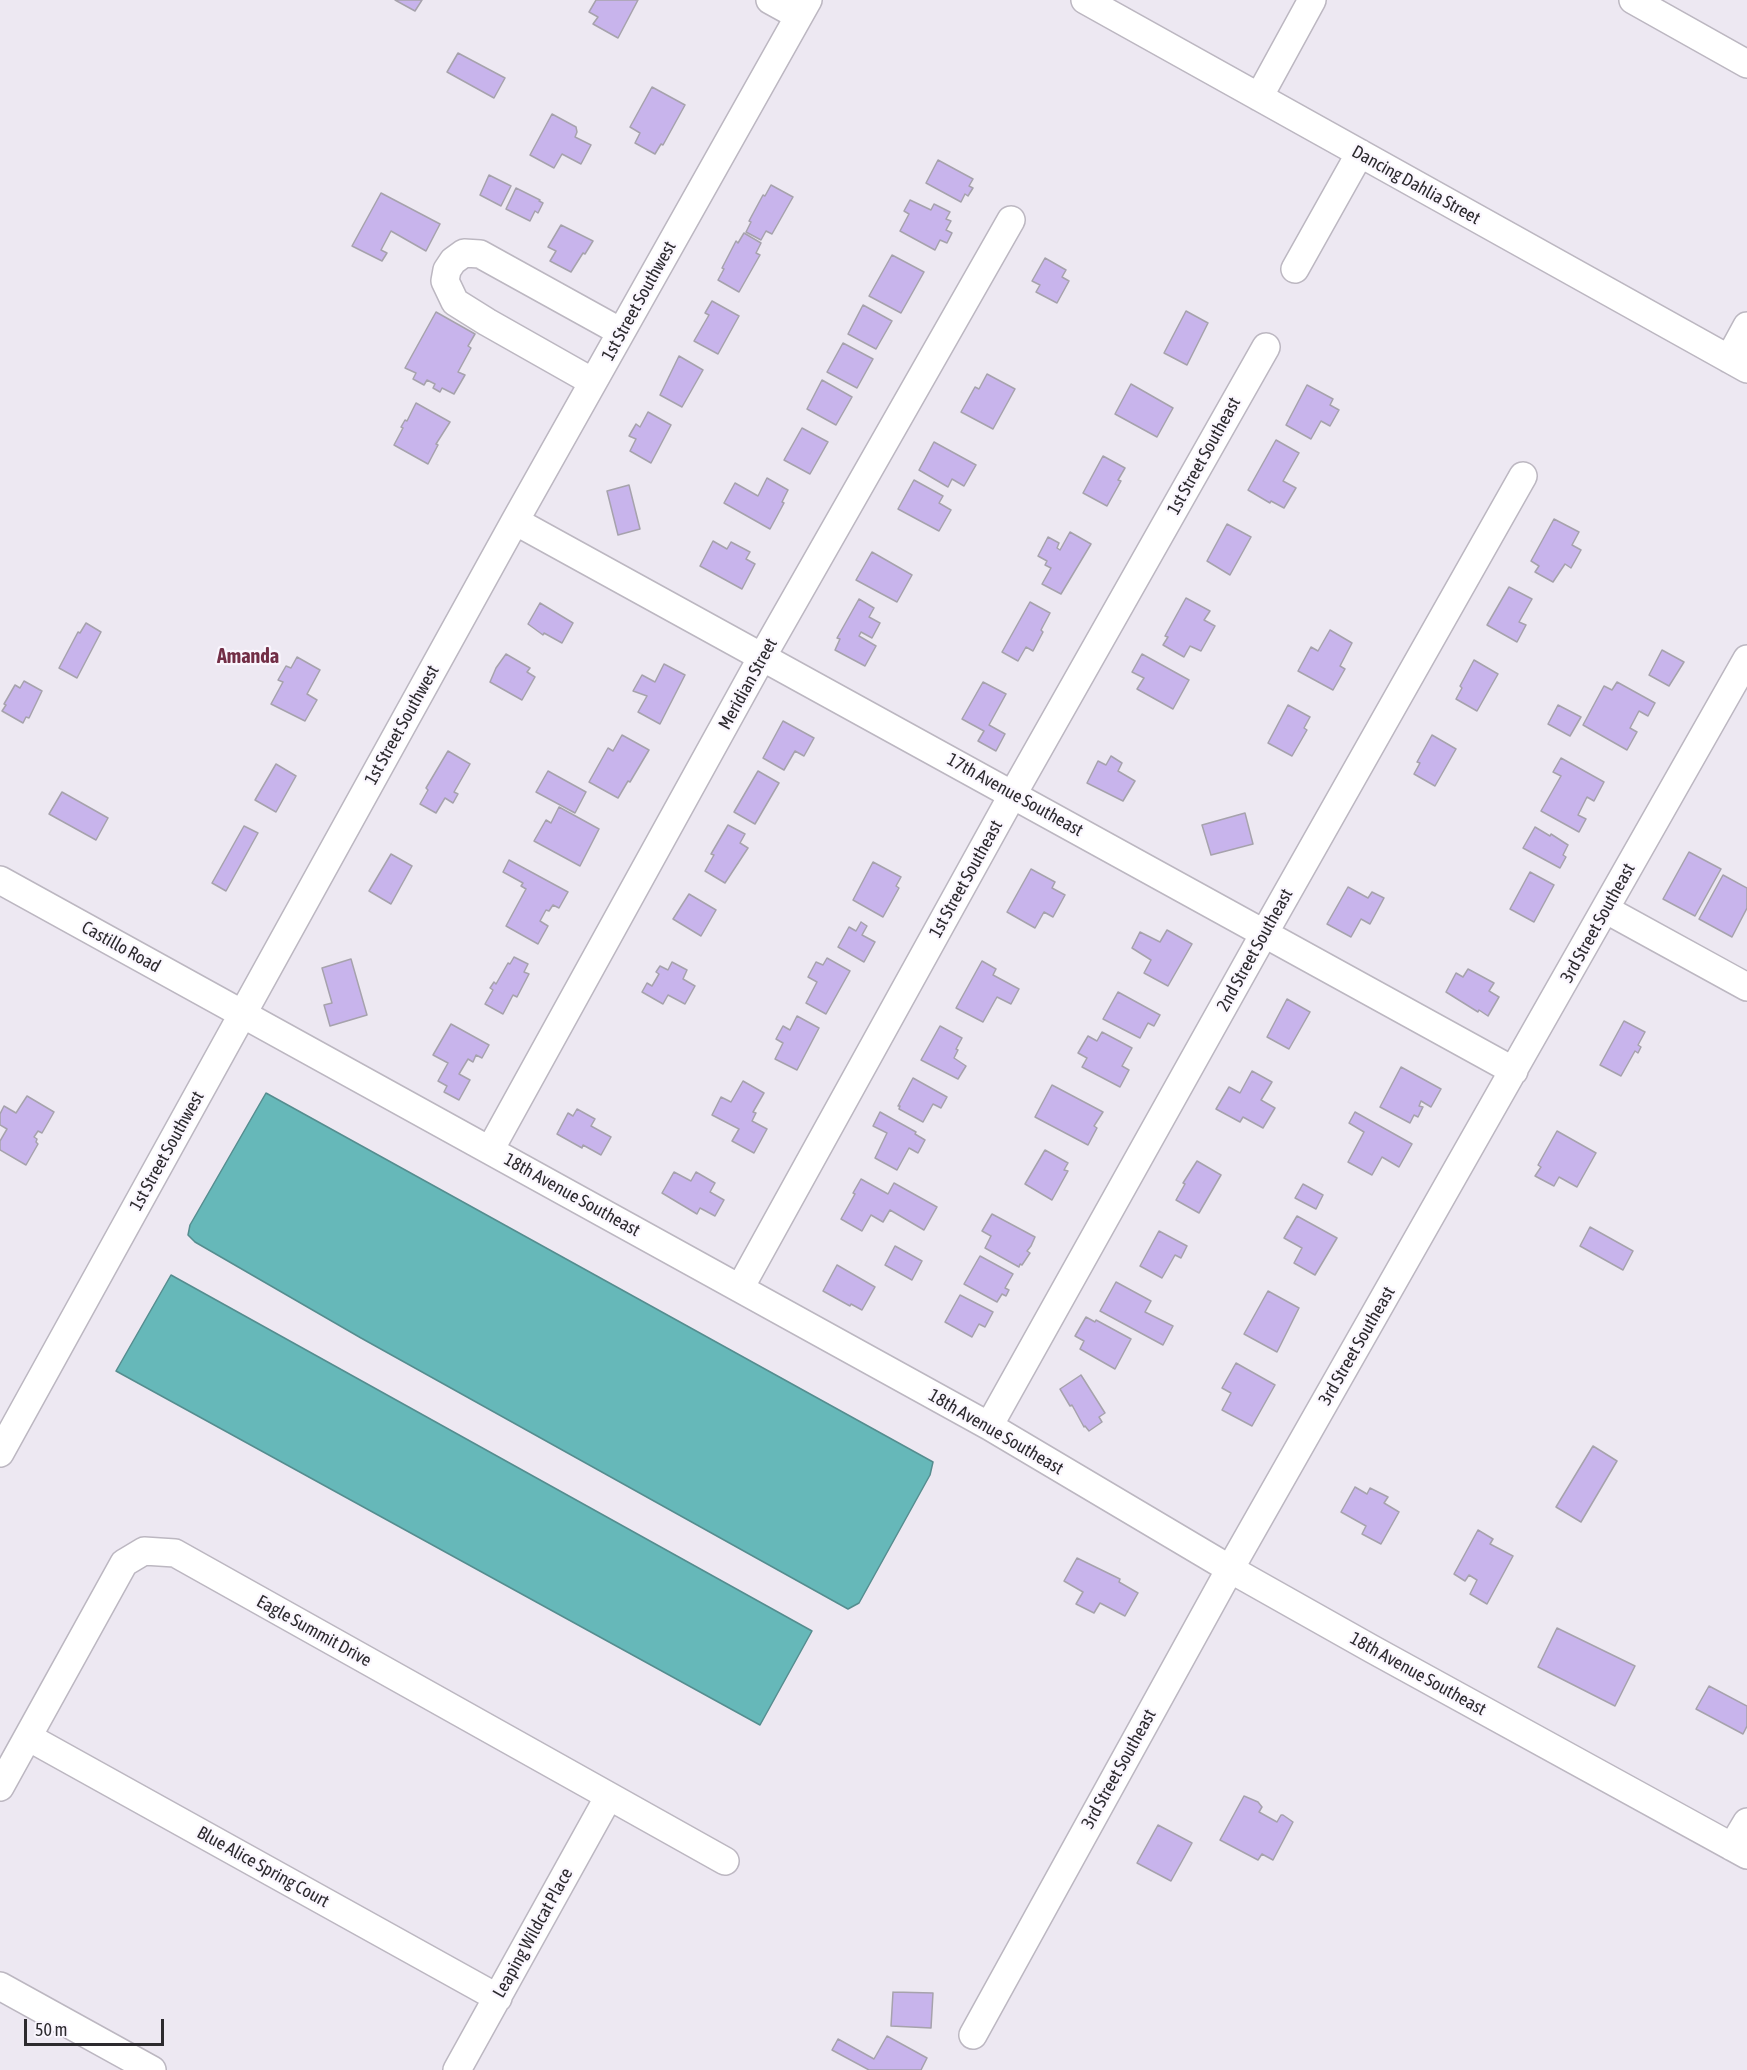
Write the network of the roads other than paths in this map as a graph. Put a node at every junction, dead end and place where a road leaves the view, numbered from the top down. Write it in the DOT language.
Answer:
graph roads {
  1 [pos="770,0"];
  2 [pos="1085,0"];
  3 [pos="1312,0"];
  4 [pos="1633,0"];
  5 [pos="803,8"];
  6 [pos="1747,64"];
  7 [pos="1259,97"];
  8 [pos="1360,153"];
  9 [pos="1011,220"];
  10 [pos="1295,269"];
  11 [pos="1747,327"];
  12 [pos="621,332"];
  13 [pos="1266,347"];
  14 [pos="1738,364"];
  15 [pos="593,382"];
  16 [pos="1523,476"];
  17 [pos="515,521"];
  18 [pos="762,657"];
  19 [pos="1747,659"];
  20 [pos="1013,794"];
  21 [pos="0,880"];
  22 [pos="1605,909"];
  23 [pos="1265,932"];
  24 [pos="1747,987"];
  25 [pos="243,1014"];
  26 [pos="1514,1071"];
  27 [pos="490,1150"];
  28 [pos="740,1288"];
  29 [pos="989,1426"];
  30 [pos="0,1453"];
  31 [pos="1230,1569"];
  32 [pos="28,1737"];
  33 [pos="0,1787"];
  34 [pos="609,1796"];
  35 [pos="1747,1822"];
  36 [pos="1740,1851"];
  37 [pos="725,1861"];
  38 [pos="0,1986"];
  39 [pos="498,1998"];
  40 [pos="973,2035"];
  41 [pos="152,2070"];
  42 [pos="458,2070"];
  1 -- 5 [label="street"];
  2 -- 7 [label="street, Dancing Dahlia Street"];
  3 -- 7 [label="street"];
  4 -- 6 [label="street"];
  5 -- 12 [label="street, 1st Street Southwest"];
  7 -- 8 [label="street, Dancing Dahlia Street"];
  8 -- 10 [label="street"];
  8 -- 14 [label="street, Dancing Dahlia Street"];
  9 -- 18 [label="street, Meridian Street"];
  11 -- 14 [label="street"];
  12 -- 15 [label="street, 1st Street Southwest"];
  12 -- 15 [label="street"];
  13 -- 20 [label="street, 1st Street Southeast"];
  15 -- 17 [label="street, 1st Street Southwest"];
  16 -- 23 [label="street, 2nd Street Southeast"];
  17 -- 18 [label="street, 17th Avenue Southeast"];
  17 -- 25 [label="street, 1st Street Southwest"];
  18 -- 20 [label="street, 17th Avenue Southeast"];
  18 -- 27 [label="street, Meridian Street"];
  19 -- 22 [label="street, 3rd Street Southeast"];
  20 -- 23 [label="street, 17th Avenue Southeast"];
  20 -- 28 [label="street, 1st Street Southeast"];
  21 -- 25 [label="street, Castillo Road"];
  22 -- 24 [label="street"];
  22 -- 26 [label="street, 3rd Street Southeast"];
  23 -- 26 [label="street, 17th Avenue Southeast"];
  23 -- 29 [label="street, 2nd Street Southeast"];
  25 -- 27 [label="street, 18th Avenue Southeast"];
  25 -- 30 [label="street, 1st Street Southwest"];
  26 -- 31 [label="street, 3rd Street Southeast"];
  27 -- 28 [label="street, 18th Avenue Southeast"];
  28 -- 29 [label="street, 18th Avenue Southeast"];
  29 -- 31 [label="street, 18th Avenue Southeast"];
  31 -- 36 [label="street, 18th Avenue Southeast"];
  31 -- 40 [label="street, 3rd Street Southeast"];
  32 -- 33 [label="street, Eagle Summit Drive"];
  32 -- 34 [label="street, Eagle Summit Drive"];
  32 -- 39 [label="street, Blue Alice Spring Court"];
  34 -- 37 [label="street, Eagle Summit Drive"];
  34 -- 39 [label="street, Leaping Wildcat Place"];
  35 -- 36 [label="street"];
  38 -- 41 [label="street"];
  39 -- 42 [label="street, Leaping Wildcat Place"];
}
